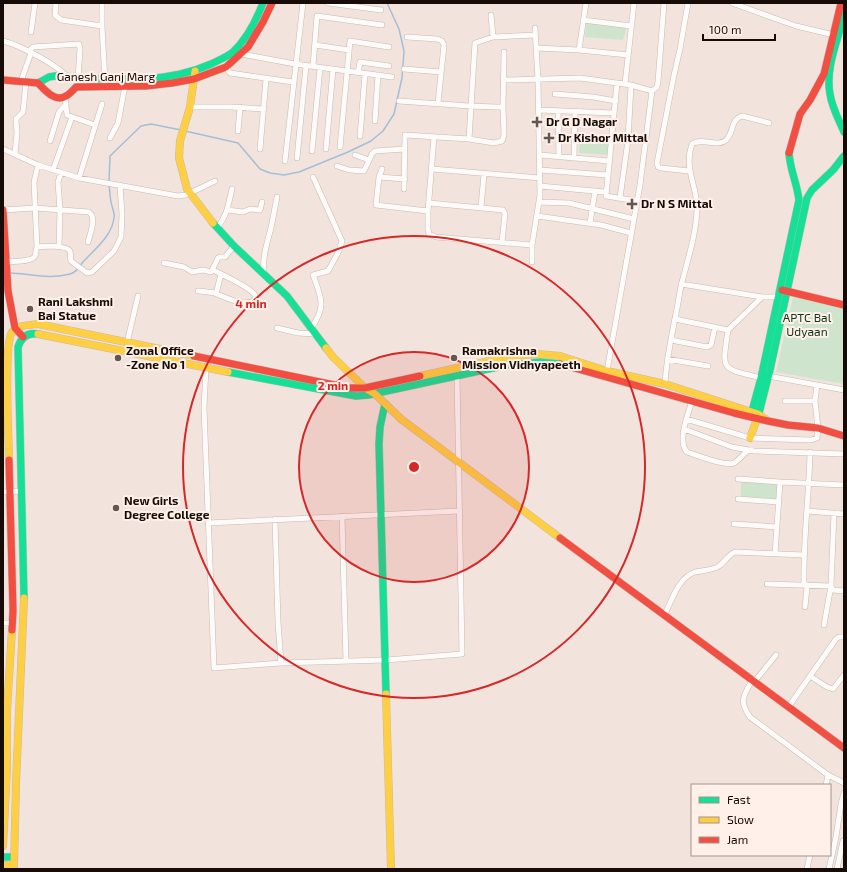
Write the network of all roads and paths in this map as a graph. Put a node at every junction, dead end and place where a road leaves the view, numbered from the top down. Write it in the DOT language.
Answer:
graph roads {
  1 [pos="35,3"];
  2 [pos="56,3"];
  3 [pos="102,3"];
  4 [pos="264,3"];
  5 [pos="272,3"];
  6 [pos="303,3"];
  7 [pos="328,3"];
  8 [pos="586,3"];
  9 [pos="634,3"];
  10 [pos="664,3"];
  11 [pos="688,3"];
  12 [pos="732,3"];
  13 [pos="841,3"];
  14 [pos="381,10"];
  15 [pos="491,15"];
  16 [pos="844,15"];
  17 [pos="583,20"];
  18 [pos="382,25"];
  19 [pos="102,26"];
  20 [pos="631,26"];
  21 [pos="535,28"];
  22 [pos="30,32"];
  23 [pos="834,34"];
  24 [pos="535,35"];
  25 [pos="407,37"];
  26 [pos="493,37"];
  27 [pos="3,41"];
  28 [pos="315,46"];
  29 [pos="389,47"];
  30 [pos="536,48"];
  31 [pos="349,50"];
  32 [pos="579,50"];
  33 [pos="30,52"];
  34 [pos="504,52"];
  35 [pos="241,54"];
  36 [pos="628,55"];
  37 [pos="295,64"];
  38 [pos="306,66"];
  39 [pos="313,66"];
  40 [pos="389,66"];
  41 [pos="226,67"];
  42 [pos="320,68"];
  43 [pos="333,69"];
  44 [pos="404,69"];
  45 [pos="195,71"];
  46 [pos="346,71"];
  47 [pos="441,72"];
  48 [pos="358,73"];
  49 [pos="365,74"];
  50 [pos="66,76"];
  51 [pos="378,76"];
  52 [pos="78,78"];
  53 [pos="392,78"];
  54 [pos="194,79"];
  55 [pos="266,79"];
  56 [pos="3,80"];
  57 [pos="504,80"];
  58 [pos="538,80"];
  59 [pos="23,81"];
  60 [pos="105,82"];
  61 [pos="293,82"];
  62 [pos="38,83"];
  63 [pos="617,83"];
  64 [pos="625,84"];
  65 [pos="631,85"];
  66 [pos="125,86"];
  67 [pos="652,91"];
  68 [pos="555,94"];
  69 [pos="66,100"];
  70 [pos="399,101"];
  71 [pos="616,101"];
  72 [pos="438,103"];
  73 [pos="102,104"];
  74 [pos="190,107"];
  75 [pos="240,107"];
  76 [pos="471,107"];
  77 [pos="503,107"];
  78 [pos="264,110"];
  79 [pos="539,110"];
  80 [pos="558,110"];
  81 [pos="575,111"];
  82 [pos="614,113"];
  83 [pos="72,117"];
  84 [pos="375,121"];
  85 [pos="769,123"];
  86 [pos="95,125"];
  87 [pos="238,131"];
  88 [pos="844,132"];
  89 [pos="360,136"];
  90 [pos="434,137"];
  91 [pos="110,138"];
  92 [pos="469,139"];
  93 [pos="50,141"];
  94 [pos="340,147"];
  95 [pos="3,149"];
  96 [pos="260,149"];
  97 [pos="326,149"];
  98 [pos="405,149"];
  99 [pos="312,151"];
  100 [pos="14,154"];
  101 [pos="355,155"];
  102 [pos="540,156"];
  103 [pos="560,156"];
  104 [pos="844,156"];
  105 [pos="574,157"];
  106 [pos="297,158"];
  107 [pos="369,160"];
  108 [pos="285,161"];
  109 [pos="609,161"];
  110 [pos="38,165"];
  111 [pos="337,166"];
  112 [pos="382,169"];
  113 [pos="432,169"];
  114 [pos="53,170"];
  115 [pos="540,170"];
  116 [pos="689,171"];
  117 [pos="61,173"];
  118 [pos="484,174"];
  119 [pos="607,175"];
  120 [pos="313,177"];
  121 [pos="379,177"];
  122 [pos="79,178"];
  123 [pos="540,178"];
  124 [pos="404,179"];
  125 [pos="215,181"];
  126 [pos="118,186"];
  127 [pos="540,186"];
  128 [pos="232,189"];
  129 [pos="404,189"];
  130 [pos="595,191"];
  131 [pos="606,192"];
  132 [pos="190,193"];
  133 [pos="277,197"];
  134 [pos="620,198"];
  135 [pos="636,201"];
  136 [pos="262,202"];
  137 [pos="539,202"];
  138 [pos="429,203"];
  139 [pos="481,207"];
  140 [pos="35,208"];
  141 [pos="592,208"];
  142 [pos="3,210"];
  143 [pos="60,210"];
  144 [pos="228,210"];
  145 [pos="428,211"];
  146 [pos="537,216"];
  147 [pos="634,218"];
  148 [pos="590,223"];
  149 [pos="218,227"];
  150 [pos="631,233"];
  151 [pos="88,242"];
  152 [pos="502,242"];
  153 [pos="532,245"];
  154 [pos="234,246"];
  155 [pos="37,247"];
  156 [pos="59,247"];
  157 [pos="7,262"];
  158 [pos="532,262"];
  159 [pos="164,263"];
  160 [pos="213,270"];
  161 [pos="221,274"];
  162 [pos="264,274"];
  163 [pos="681,284"];
  164 [pos="198,290"];
  165 [pos="784,290"];
  166 [pos="216,294"];
  167 [pos="138,296"];
  168 [pos="762,297"];
  169 [pos="779,297"];
  170 [pos="844,305"];
  171 [pos="675,319"];
  172 [pos="715,327"];
  173 [pos="15,328"];
  174 [pos="277,328"];
  175 [pos="311,328"];
  176 [pos="728,330"];
  177 [pos="315,334"];
  178 [pos="23,337"];
  179 [pos="671,340"];
  180 [pos="126,343"];
  181 [pos="667,359"];
  182 [pos="708,366"];
  183 [pos="206,367"];
  184 [pos="607,371"];
  185 [pos="457,376"];
  186 [pos="765,377"];
  187 [pos="665,384"];
  188 [pos="817,385"];
  189 [pos="366,388"];
  190 [pos="844,390"];
  191 [pos="375,394"];
  192 [pos="692,401"];
  193 [pos="785,401"];
  194 [pos="816,401"];
  195 [pos="385,404"];
  196 [pos="754,416"];
  197 [pos="686,419"];
  198 [pos="818,428"];
  199 [pos="684,430"];
  200 [pos="750,436"];
  201 [pos="844,436"];
  202 [pos="748,450"];
  203 [pos="810,452"];
  204 [pos="844,454"];
  205 [pos="458,463"];
  206 [pos="738,479"];
  207 [pos="780,482"];
  208 [pos="809,483"];
  209 [pos="844,485"];
  210 [pos="21,491"];
  211 [pos="6,492"];
  212 [pos="738,500"];
  213 [pos="778,502"];
  214 [pos="459,511"];
  215 [pos="807,511"];
  216 [pos="834,513"];
  217 [pos="844,514"];
  218 [pos="381,515"];
  219 [pos="342,516"];
  220 [pos="275,519"];
  221 [pos="208,523"];
  222 [pos="734,524"];
  223 [pos="777,527"];
  224 [pos="775,554"];
  225 [pos="804,555"];
  226 [pos="767,584"];
  227 [pos="804,584"];
  228 [pos="831,586"];
  229 [pos="844,591"];
  230 [pos="805,607"];
  231 [pos="665,614"];
  232 [pos="3,623"];
  233 [pos="12,623"];
  234 [pos="824,625"];
  235 [pos="844,637"];
  236 [pos="776,654"];
  237 [pos="386,660"];
  238 [pos="346,661"];
  239 [pos="281,663"];
  240 [pos="844,675"];
  241 [pos="810,676"];
  242 [pos="754,680"];
  243 [pos="789,706"];
  244 [pos="844,748"];
  245 [pos="5,770"];
  246 [pos="828,775"];
  247 [pos="844,782"];
  248 [pos="826,784"];
  249 [pos="844,793"];
  250 [pos="844,841"];
  251 [pos="3,846"];
  252 [pos="810,856"];
  253 [pos="3,857"];
  254 [pos="14,857"];
  255 [pos="3,865"];
  256 [pos="14,867"];
  257 [pos="391,869"];
  258 [pos="808,869"];
  259 [pos="829,869"];
  260 [pos="838,869"];
  1 -- 22 [label="street"];
  2 -- 19 [label="street"];
  3 -- 19 [label="street"];
  4 -- 45 [label="main road, Ganesh Ganj Marg"];
  5 -- 35 [label="main road"];
  6 -- 37 [label="street"];
  7 -- 14 [label="street"];
  8 -- 17 [label="street"];
  9 -- 20 [label="street"];
  10 -- 67 [label="street"];
  11 -- 116 [label="street"];
  12 -- 23 [label="street"];
  13 -- 23 [label="main road"];
  15 -- 26 [label="street"];
  16 -- 88 [label="main road"];
  17 -- 20 [label="street"];
  17 -- 32 [label="street"];
  18 -- 28 [label="street"];
  19 -- 60 [label="street"];
  20 -- 36 [label="street"];
  21 -- 24 [label="street"];
  23 -- 165 [label="main road"];
  24 -- 26 [label="street"];
  24 -- 30 [label="street"];
  25 -- 47 [label="street"];
  26 -- 76 [label="street"];
  27 -- 33 [label="street"];
  28 -- 31 [label="street"];
  28 -- 39 [label="street"];
  29 -- 31 [label="street"];
  30 -- 32 [label="street"];
  30 -- 58 [label="street"];
  31 -- 46 [label="street"];
  32 -- 36 [label="street"];
  33 -- 50 [label="street"];
  33 -- 52 [label="street"];
  33 -- 59 [label="street"];
  34 -- 57 [label="street"];
  35 -- 37 [label="street"];
  35 -- 41 [label="main road"];
  36 -- 64 [label="street"];
  37 -- 38 [label="street"];
  37 -- 61 [label="street"];
  38 -- 39 [label="street"];
  38 -- 106 [label="street"];
  39 -- 42 [label="street"];
  40 -- 48 [label="street"];
  41 -- 54 [label="main road"];
  41 -- 55 [label="street"];
  42 -- 43 [label="street"];
  42 -- 99 [label="street"];
  43 -- 46 [label="street"];
  43 -- 97 [label="street"];
  44 -- 47 [label="street"];
  45 -- 54 [label="main road"];
  45 -- 60 [label="main road, Ganesh Ganj Marg"];
  46 -- 48 [label="street"];
  46 -- 94 [label="street"];
  47 -- 72 [label="street"];
  48 -- 49 [label="street"];
  49 -- 51 [label="street"];
  49 -- 89 [label="street"];
  50 -- 52 [label="main road, Ganesh Ganj Marg"];
  50 -- 62 [label="main road, Ganesh Ganj Marg"];
  51 -- 53 [label="street"];
  51 -- 84 [label="street"];
  52 -- 60 [label="main road, Ganesh Ganj Marg"];
  54 -- 66 [label="main road"];
  54 -- 74 [label="main road"];
  55 -- 61 [label="street"];
  55 -- 78 [label="street"];
  56 -- 59 [label="main road"];
  57 -- 58 [label="street"];
  57 -- 77 [label="street"];
  58 -- 63 [label="street"];
  58 -- 79 [label="street"];
  59 -- 62 [label="main road"];
  59 -- 100 [label="street"];
  60 -- 66 [label="main road"];
  60 -- 69 [label="main road"];
  61 -- 108 [label="street"];
  62 -- 69 [label="main road"];
  63 -- 64 [label="street"];
  63 -- 71 [label="street"];
  64 -- 65 [label="street"];
  65 -- 67 [label="street"];
  65 -- 134 [label="street"];
  66 -- 91 [label="street"];
  67 -- 135 [label="street"];
  68 -- 71 [label="street"];
  69 -- 83 [label="street"];
  69 -- 93 [label="street"];
  70 -- 72 [label="street"];
  71 -- 82 [label="street"];
  72 -- 76 [label="street"];
  73 -- 86 [label="street"];
  74 -- 75 [label="street"];
  74 -- 132 [label="main road"];
  75 -- 78 [label="street"];
  75 -- 87 [label="street"];
  76 -- 77 [label="street"];
  76 -- 92 [label="street"];
  77 -- 92 [label="street"];
  78 -- 96 [label="street"];
  79 -- 80 [label="street"];
  79 -- 102 [label="street"];
  80 -- 81 [label="street"];
  80 -- 103 [label="street"];
  81 -- 82 [label="street"];
  81 -- 105 [label="street"];
  82 -- 109 [label="street"];
  83 -- 86 [label="street"];
  83 -- 114 [label="street"];
  85 -- 116 [label="street"];
  86 -- 122 [label="street"];
  90 -- 92 [label="street"];
  90 -- 98 [label="street"];
  90 -- 113 [label="street"];
  95 -- 100 [label="street"];
  98 -- 107 [label="street"];
  98 -- 124 [label="street"];
  100 -- 110 [label="street"];
  101 -- 107 [label="street"];
  102 -- 103 [label="street"];
  102 -- 115 [label="street"];
  103 -- 105 [label="street"];
  104 -- 165 [label="main road"];
  105 -- 109 [label="street"];
  107 -- 111 [label="street"];
  109 -- 119 [label="street"];
  110 -- 114 [label="street"];
  110 -- 140 [label="street"];
  112 -- 121 [label="street"];
  113 -- 118 [label="street"];
  113 -- 138 [label="street"];
  114 -- 117 [label="street"];
  115 -- 119 [label="street"];
  115 -- 123 [label="street"];
  116 -- 163 [label="street"];
  117 -- 122 [label="street"];
  117 -- 143 [label="street"];
  118 -- 123 [label="street"];
  118 -- 139 [label="street"];
  119 -- 131 [label="street"];
  120 -- 175 [label="street"];
  121 -- 124 [label="street"];
  121 -- 145 [label="street"];
  122 -- 126 [label="street"];
  123 -- 127 [label="street"];
  124 -- 129 [label="street"];
  125 -- 132 [label="street"];
  126 -- 132 [label="street"];
  126 -- 156 [label="street"];
  127 -- 130 [label="street"];
  127 -- 137 [label="street"];
  128 -- 144 [label="street"];
  130 -- 131 [label="street"];
  130 -- 141 [label="street"];
  131 -- 134 [label="street"];
  132 -- 149 [label="main road"];
  133 -- 162 [label="street"];
  134 -- 135 [label="street"];
  135 -- 147 [label="street"];
  136 -- 144 [label="street"];
  137 -- 141 [label="street"];
  137 -- 146 [label="street"];
  138 -- 139 [label="street"];
  138 -- 145 [label="street"];
  139 -- 152 [label="street"];
  140 -- 142 [label="street"];
  140 -- 143 [label="street"];
  140 -- 155 [label="street"];
  141 -- 147 [label="street"];
  141 -- 148 [label="street"];
  142 -- 157 [label="main road"];
  143 -- 151 [label="street"];
  143 -- 156 [label="street"];
  144 -- 149 [label="street"];
  145 -- 152 [label="street"];
  146 -- 148 [label="street"];
  146 -- 153 [label="street"];
  147 -- 150 [label="street"];
  148 -- 150 [label="street"];
  149 -- 154 [label="main road"];
  150 -- 184 [label="street"];
  152 -- 153 [label="street"];
  153 -- 158 [label="street"];
  154 -- 160 [label="street"];
  154 -- 162 [label="main road"];
  155 -- 156 [label="street"];
  155 -- 157 [label="street"];
  157 -- 173 [label="main road"];
  159 -- 160 [label="street"];
  160 -- 161 [label="street"];
  161 -- 166 [label="street"];
  161 -- 166 [label="street"];
  162 -- 175 [label="main road"];
  163 -- 168 [label="street"];
  163 -- 171 [label="street"];
  164 -- 166 [label="street"];
  165 -- 169 [label="main road"];
  165 -- 170 [label="main road"];
  165 -- 186 [label="main road"];
  167 -- 180 [label="street"];
  168 -- 169 [label="street"];
  168 -- 176 [label="street"];
  169 -- 186 [label="main road"];
  171 -- 172 [label="street"];
  171 -- 179 [label="street"];
  172 -- 176 [label="street"];
  172 -- 179 [label="street"];
  173 -- 178 [label="main road"];
  173 -- 180 [label="main road"];
  173 -- 211 [label="main road"];
  174 -- 177 [label="street"];
  175 -- 177 [label="main road"];
  176 -- 186 [label="street"];
  177 -- 189 [label="main road"];
  178 -- 183 [label="main road"];
  178 -- 210 [label="main road"];
  179 -- 181 [label="street"];
  180 -- 189 [label="main road"];
  181 -- 182 [label="street"];
  181 -- 187 [label="street"];
  183 -- 191 [label="main road"];
  183 -- 221 [label="street"];
  184 -- 187 [label="main road"];
  184 -- 189 [label="main road"];
  185 -- 191 [label="main road"];
  185 -- 192 [label="main road"];
  185 -- 205 [label="street"];
  186 -- 188 [label="street"];
  186 -- 196 [label="main road"];
  187 -- 196 [label="main road"];
  188 -- 190 [label="street"];
  188 -- 194 [label="street"];
  189 -- 191 [label="main road"];
  191 -- 195 [label="main road"];
  192 -- 196 [label="main road"];
  192 -- 197 [label="street"];
  193 -- 194 [label="street"];
  194 -- 198 [label="street"];
  195 -- 205 [label="main road"];
  195 -- 218 [label="main road"];
  196 -- 198 [label="main road"];
  196 -- 200 [label="main road"];
  197 -- 199 [label="street"];
  197 -- 200 [label="street"];
  198 -- 200 [label="street"];
  198 -- 201 [label="main road"];
  199 -- 202 [label="street"];
  199 -- 202 [label="street"];
  202 -- 203 [label="street"];
  203 -- 204 [label="street"];
  203 -- 208 [label="street"];
  205 -- 214 [label="street"];
  205 -- 231 [label="main road"];
  206 -- 207 [label="street"];
  207 -- 208 [label="street"];
  207 -- 213 [label="street"];
  208 -- 209 [label="street"];
  208 -- 215 [label="street"];
  210 -- 211 [label="street"];
  210 -- 254 [label="main road"];
  211 -- 233 [label="main road"];
  212 -- 213 [label="street"];
  213 -- 223 [label="street"];
  214 -- 218 [label="street"];
  214 -- 237 [label="street"];
  215 -- 216 [label="street"];
  215 -- 225 [label="street"];
  216 -- 217 [label="street"];
  216 -- 228 [label="street"];
  218 -- 219 [label="street"];
  218 -- 237 [label="main road"];
  219 -- 220 [label="street"];
  219 -- 238 [label="street"];
  220 -- 221 [label="street"];
  220 -- 239 [label="street"];
  221 -- 239 [label="street"];
  222 -- 223 [label="street"];
  223 -- 224 [label="street"];
  224 -- 225 [label="street"];
  224 -- 231 [label="street"];
  225 -- 227 [label="street"];
  226 -- 227 [label="street"];
  227 -- 228 [label="street"];
  227 -- 230 [label="street"];
  228 -- 229 [label="street"];
  228 -- 234 [label="street"];
  231 -- 242 [label="main road"];
  232 -- 233 [label="street"];
  233 -- 245 [label="main road"];
  235 -- 241 [label="street"];
  236 -- 242 [label="street"];
  237 -- 238 [label="street"];
  237 -- 257 [label="main road"];
  238 -- 239 [label="street"];
  240 -- 241 [label="street"];
  241 -- 243 [label="street"];
  242 -- 243 [label="main road"];
  242 -- 246 [label="street"];
  243 -- 244 [label="main road"];
  245 -- 251 [label="main road"];
  246 -- 247 [label="street"];
  246 -- 248 [label="street"];
  249 -- 259 [label="street"];
  250 -- 260 [label="street"];
  252 -- 258 [label="street"];
  253 -- 254 [label="main road"];
  254 -- 256 [label="main road"];
  255 -- 256 [label="main road"];
}
